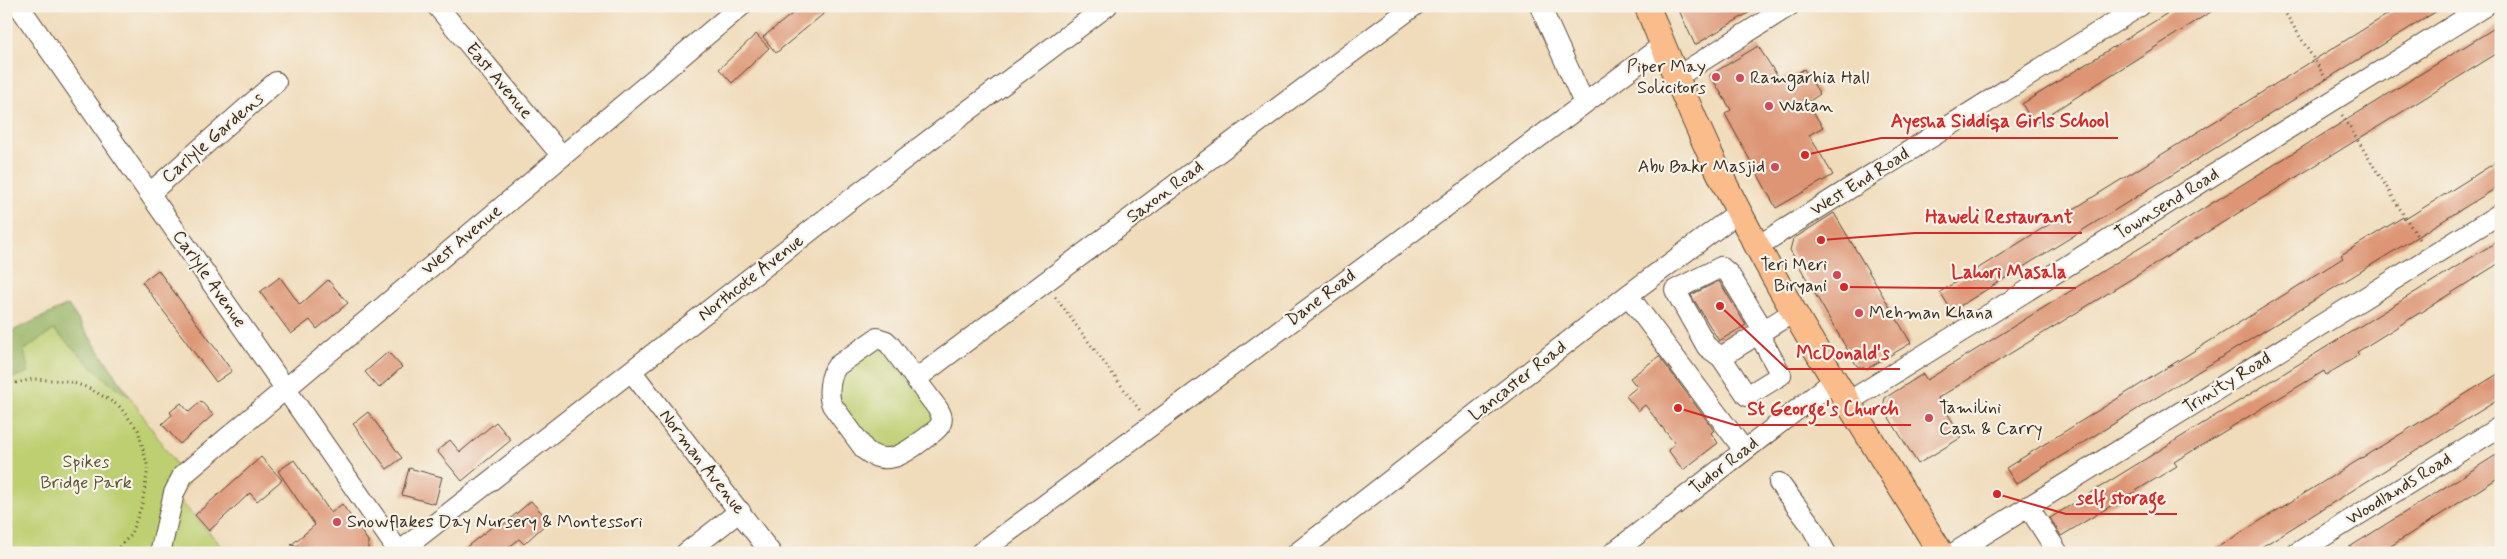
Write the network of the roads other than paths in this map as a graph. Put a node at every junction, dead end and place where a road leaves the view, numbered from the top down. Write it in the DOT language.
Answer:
graph roads {
  1 [pos="437,6"];
  2 [pos="741,6"];
  3 [pos="1107,6"];
  4 [pos="1414,6"];
  5 [pos="1540,6"];
  6 [pos="1647,6"];
  7 [pos="1789,6"];
  8 [pos="2140,6"];
  9 [pos="2485,6"];
  10 [pos="26,9"];
  11 [pos="1663,45"];
  12 [pos="1675,78"];
  13 [pos="276,82"];
  14 [pos="1584,103"];
  15 [pos="562,156"];
  16 [pos="150,194"];
  17 [pos="1740,211"];
  18 [pos="2501,213"];
  19 [pos="1758,246"];
  20 [pos="1628,295"];
  21 [pos="1795,311"];
  22 [pos="1762,332"];
  23 [pos="1721,357"];
  24 [pos="632,372"];
  25 [pos="916,379"];
  26 [pos="1835,380"];
  27 [pos="285,387"];
  28 [pos="1848,402"];
  29 [pos="2501,426"];
  30 [pos="1744,450"];
  31 [pos="1779,483"];
  32 [pos="2028,506"];
  33 [pos="740,511"];
  34 [pos="399,552"];
  35 [pos="160,553"];
  36 [pos="686,553"];
  37 [pos="771,553"];
  38 [pos="980,553"];
  39 [pos="1297,553"];
  40 [pos="1613,553"];
  41 [pos="1826,553"];
  42 [pos="1941,553"];
  43 [pos="1954,553"];
  44 [pos="2058,553"];
  45 [pos="2297,553"];
  1 -- 15 [label="street, East Avenue"];
  2 -- 15 [label="street, West Avenue"];
  3 -- 24 [label="street, Northcote Avenue"];
  4 -- 25 [label="street, Saxon Road"];
  5 -- 14 [label="street"];
  6 -- 11 [label="main road"];
  7 -- 12 [label="street"];
  8 -- 19 [label="street, West End Road"];
  9 -- 28 [label="street, Townsend Road"];
  10 -- 16 [label="street, Carlyle Avenue"];
  11 -- 12 [label="main road"];
  11 -- 14 [label="street, Dane Road"];
  12 -- 17 [label="main road"];
  13 -- 16 [label="street, Carlyle Gardens"];
  14 -- 38 [label="street, Dane Road"];
  15 -- 27 [label="street, West Avenue"];
  16 -- 27 [label="street, Carlyle Avenue"];
  17 -- 19 [label="main road"];
  17 -- 20 [label="street, Lancaster Road"];
  18 -- 32 [label="street, Trinity Road"];
  19 -- 21 [label="main road"];
  20 -- 30 [label="street"];
  20 -- 39 [label="street, Lancaster Road"];
  21 -- 22 [label="street"];
  21 -- 26 [label="main road"];
  22 -- 23 [label="street"];
  22 -- 23 [label="street"];
  22 -- 23 [label="street"];
  24 -- 33 [label="street, Norman Avenue"];
  24 -- 34 [label="street, Northcote Avenue"];
  25 -- 25 [label="street"];
  26 -- 28 [label="main road"];
  26 -- 30 [label="street, Tudor Road"];
  27 -- 34 [label="street, Carlyle Avenue"];
  27 -- 35 [label="street, West Avenue"];
  28 -- 42 [label="main road"];
  29 -- 45 [label="street, Woodlands Road"];
  30 -- 40 [label="street, Tudor Road"];
  31 -- 41 [label="street"];
  32 -- 43 [label="street, Trinity Road"];
  32 -- 44 [label="street"];
  33 -- 36 [label="street"];
  33 -- 37 [label="street, Norman Avenue"];
}
